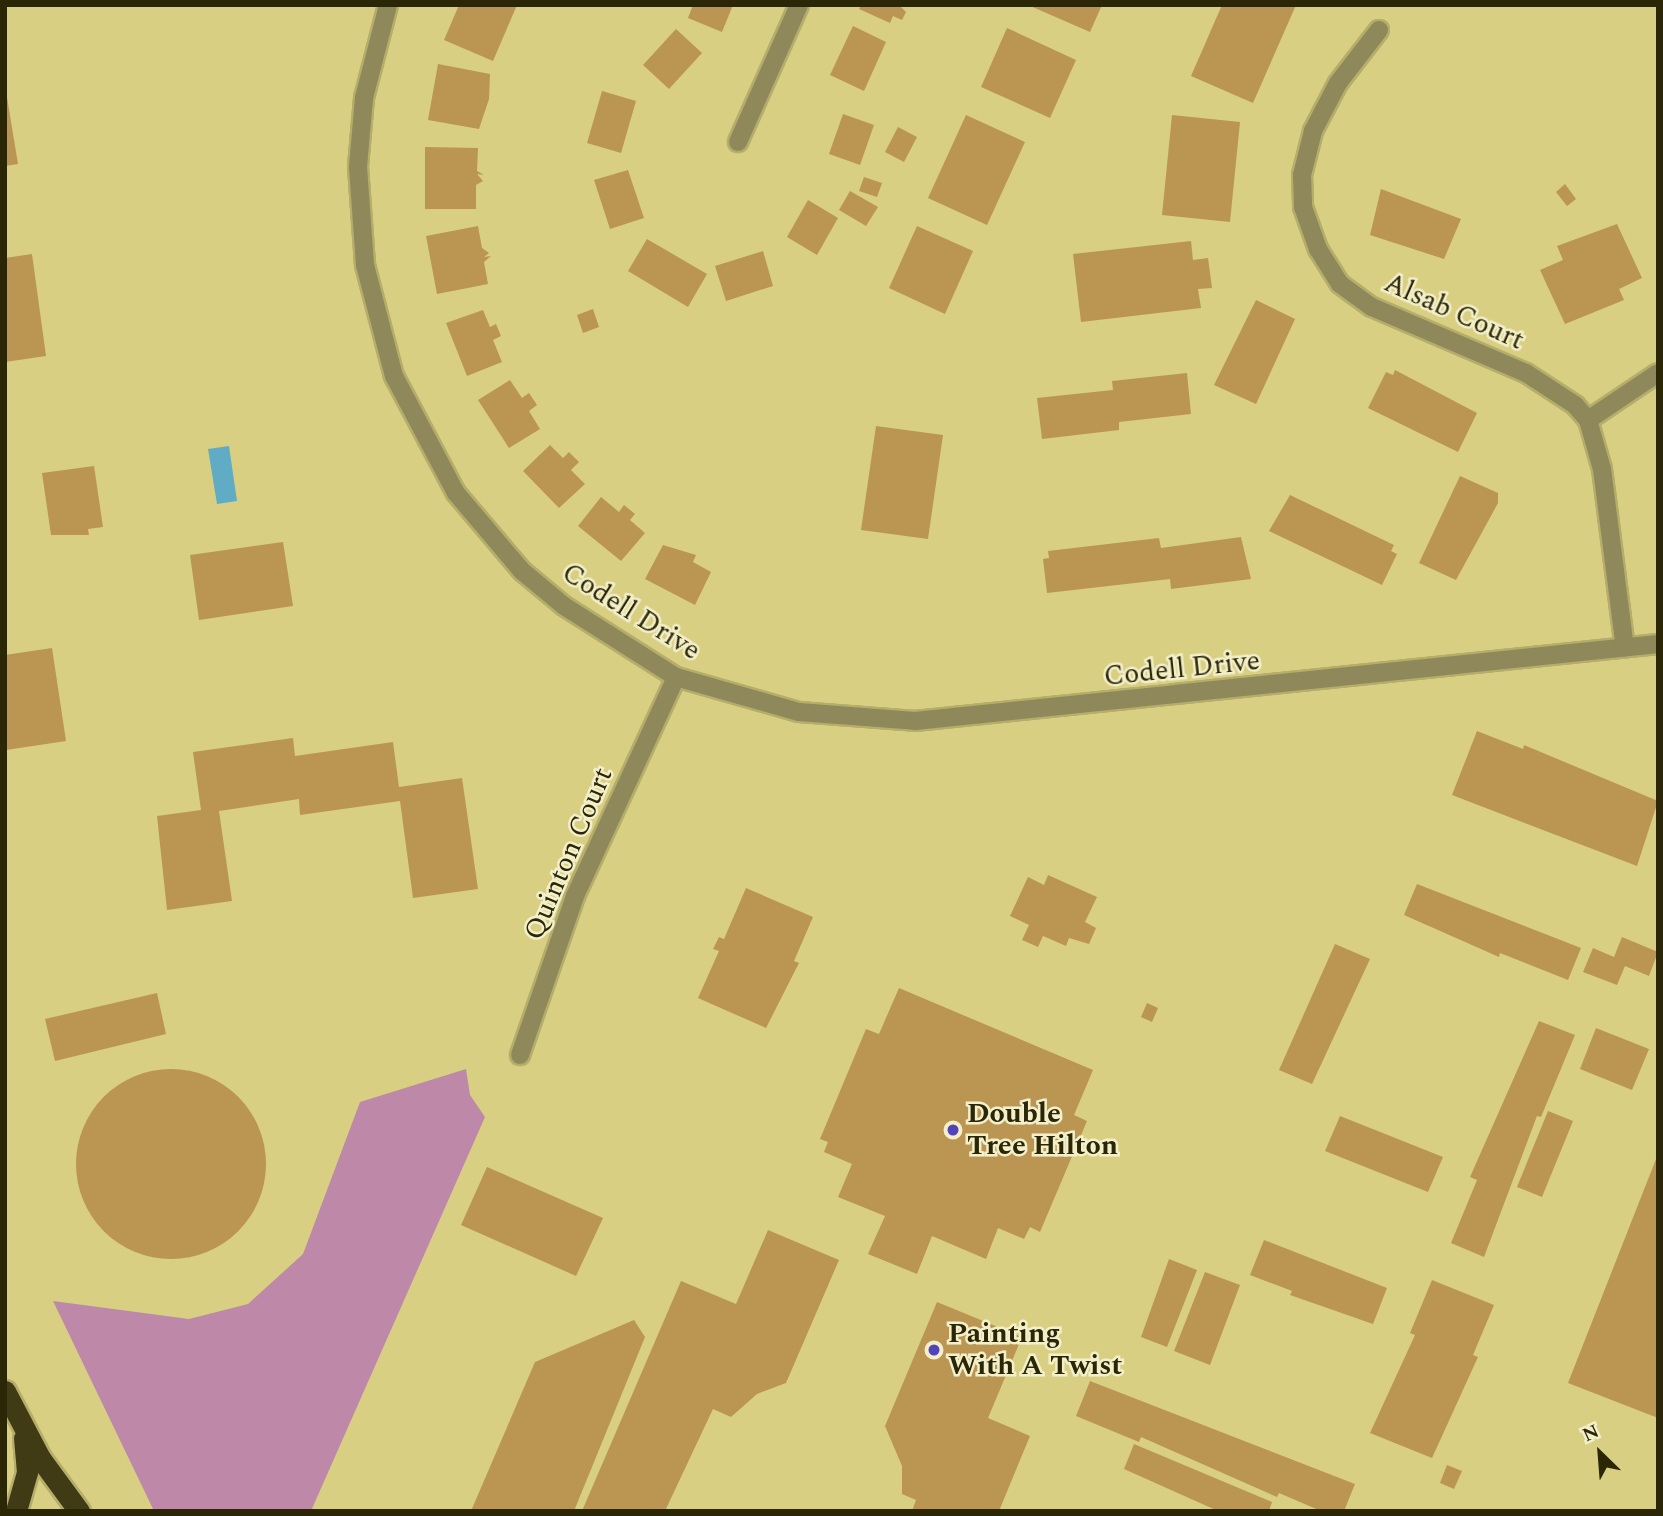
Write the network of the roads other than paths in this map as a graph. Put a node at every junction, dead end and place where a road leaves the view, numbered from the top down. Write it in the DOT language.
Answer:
graph roads {
  1 [pos="388,5"];
  2 [pos="799,5"];
  3 [pos="1379,30"];
  4 [pos="738,142"];
  5 [pos="1658,373"];
  6 [pos="1588,420"];
  7 [pos="1658,644"];
  8 [pos="1625,648"];
  9 [pos="676,677"];
  10 [pos="520,1055"];
  11 [pos="5,1391"];
  12 [pos="20,1423"];
  13 [pos="16,1511"];
  14 [pos="79,1511"];
  1 -- 9 [label="street, Codell Drive"];
  2 -- 4 [label="street"];
  3 -- 6 [label="street, Alsab Court"];
  5 -- 6 [label="street"];
  6 -- 8 [label="street"];
  7 -- 8 [label="street, Codell Drive"];
  8 -- 9 [label="street, Codell Drive"];
  9 -- 10 [label="street, Quinton Court"];
  11 -- 12 [label="highway"];
  12 -- 13 [label="highway"];
  12 -- 14 [label="highway"];
}
